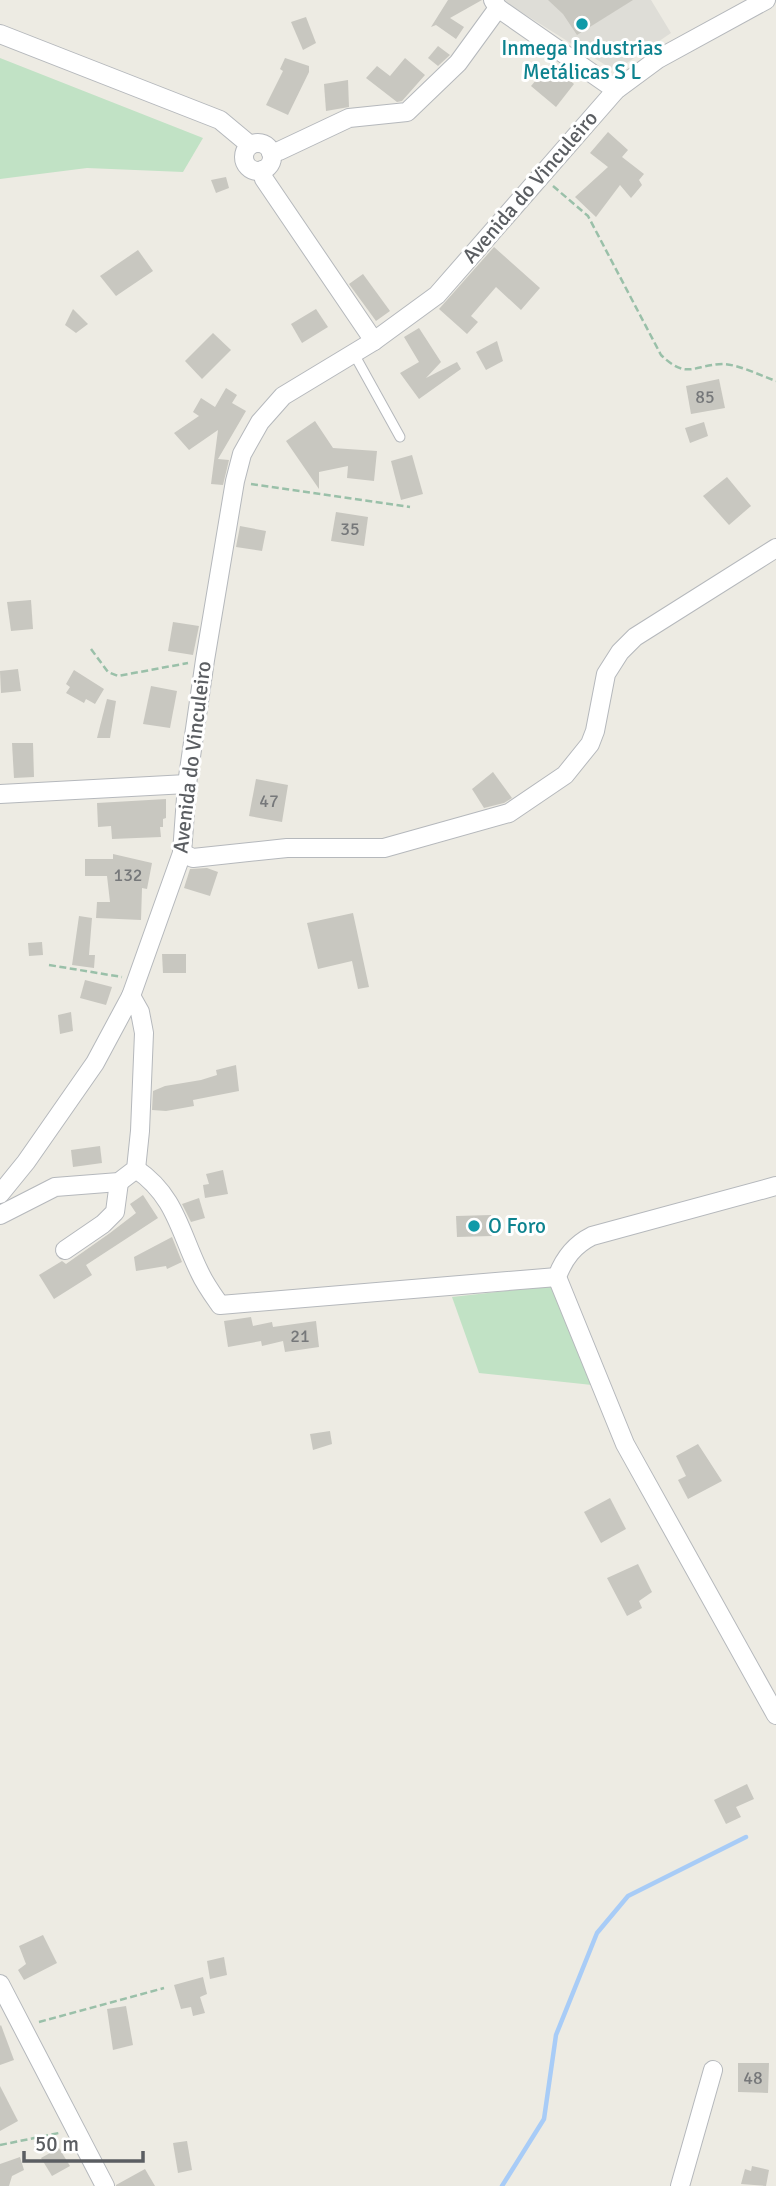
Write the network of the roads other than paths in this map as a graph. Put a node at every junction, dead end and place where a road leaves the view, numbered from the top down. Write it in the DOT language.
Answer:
graph roads {
  1 [pos="766,0"];
  2 [pos="495,4"];
  3 [pos="0,34"];
  4 [pos="616,90"];
  5 [pos="250,145"];
  6 [pos="271,153"];
  7 [pos="262,170"];
  8 [pos="374,341"];
  9 [pos="354,354"];
  10 [pos="400,437"];
  11 [pos="776,548"];
  12 [pos="187,784"];
  13 [pos="0,794"];
  14 [pos="182,853"];
  15 [pos="133,988"];
  16 [pos="136,1168"];
  17 [pos="119,1182"];
  18 [pos="776,1186"];
  19 [pos="0,1194"];
  20 [pos="0,1214"];
  21 [pos="65,1250"];
  22 [pos="557,1277"];
  23 [pos="776,1715"];
  24 [pos="0,1984"];
  25 [pos="713,2070"];
  26 [pos="106,2186"];
  27 [pos="680,2186"];
  1 -- 4 [label="street, Avenida do Vinculeiro"];
  2 -- 4 [label="street"];
  2 -- 6 [label="street"];
  3 -- 5 [label="street"];
  4 -- 8 [label="street, Avenida do Vinculeiro"];
  5 -- 6 [label="street"];
  5 -- 7 [label="street"];
  6 -- 7 [label="street"];
  7 -- 8 [label="street"];
  8 -- 9 [label="street, Avenida do Vinculeiro"];
  9 -- 10 [label="lane"];
  9 -- 12 [label="street, Avenida do Vinculeiro"];
  11 -- 14 [label="street"];
  12 -- 13 [label="street"];
  12 -- 14 [label="street, Avenida do Vinculeiro"];
  14 -- 15 [label="street, Avenida do Vinculeiro"];
  15 -- 16 [label="street"];
  15 -- 19 [label="street, Avenida do Vinculeiro"];
  16 -- 17 [label="street"];
  16 -- 22 [label="street"];
  17 -- 20 [label="street"];
  17 -- 21 [label="street"];
  18 -- 22 [label="street"];
  22 -- 23 [label="street"];
  24 -- 26 [label="street"];
  25 -- 27 [label="street"];
}
